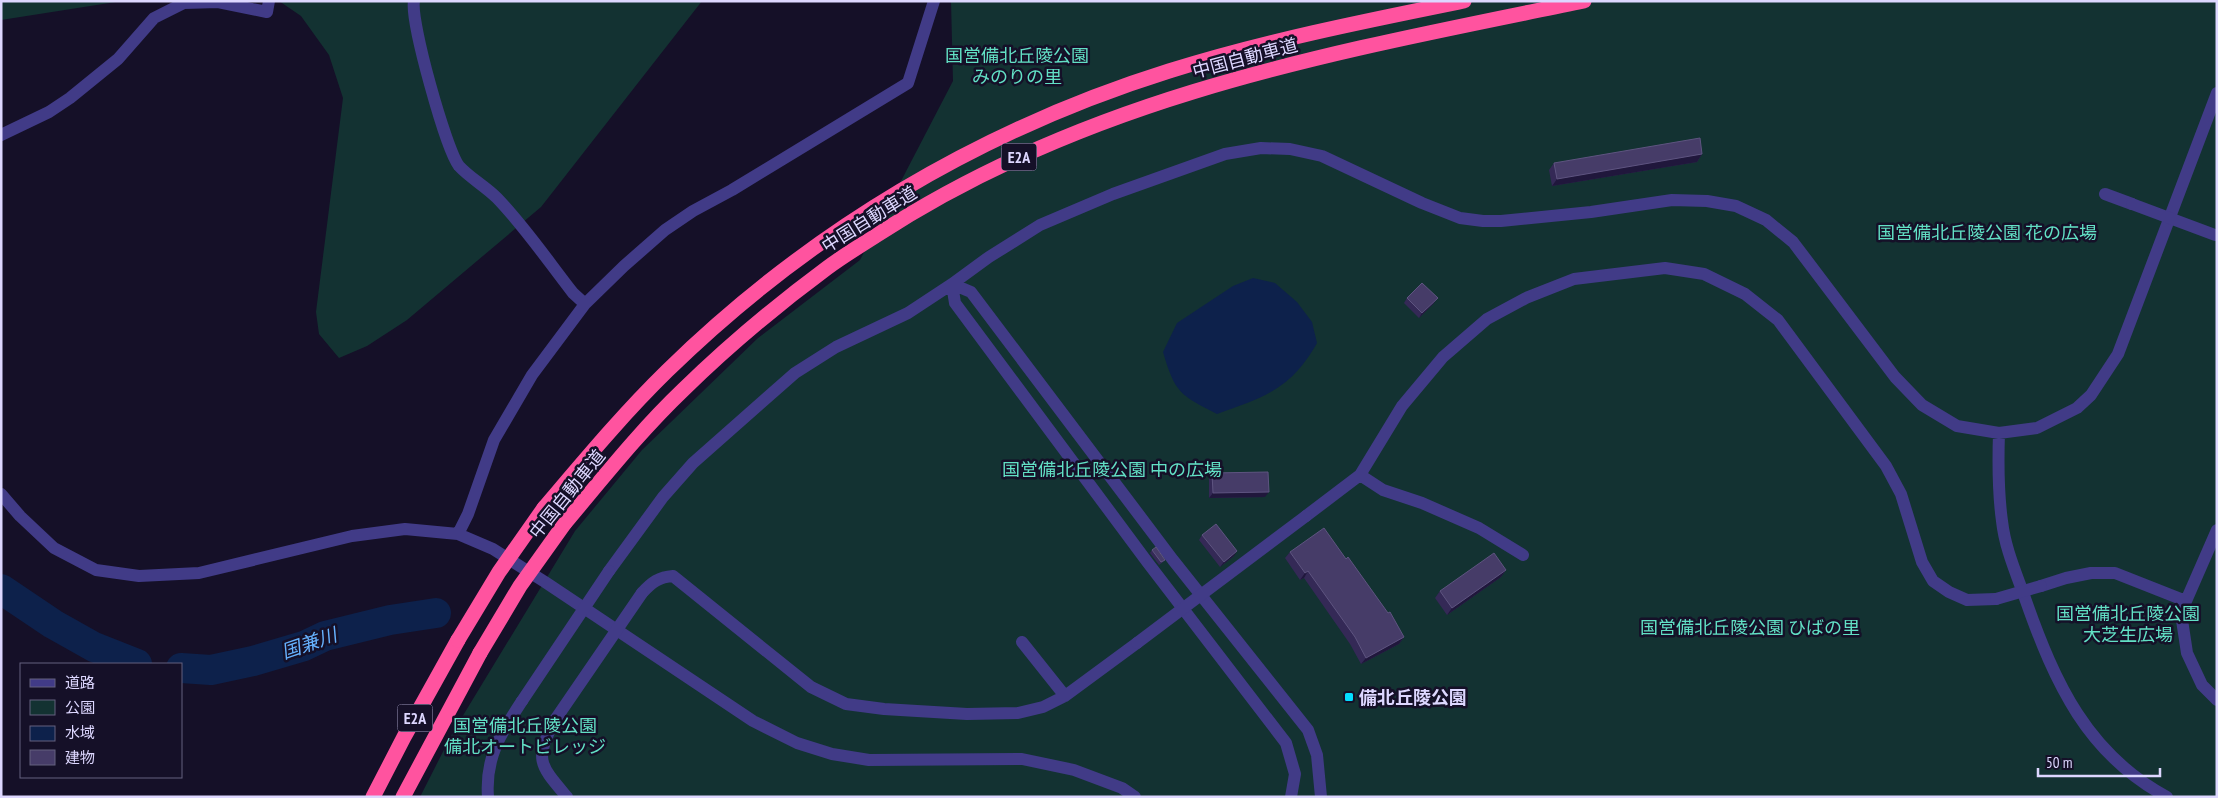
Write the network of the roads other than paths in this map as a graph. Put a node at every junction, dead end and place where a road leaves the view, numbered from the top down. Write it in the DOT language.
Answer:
graph roads {
  1 [pos="269,1"];
  2 [pos="414,1"];
  3 [pos="934,1"];
  4 [pos="1464,1"];
  5 [pos="1584,1"];
  6 [pos="2217,93"];
  7 [pos="1,135"];
  8 [pos="2105,194"];
  9 [pos="2216,235"];
  10 [pos="952,284"];
  11 [pos="585,304"];
  12 [pos="1999,433"];
  13 [pos="1360,474"];
  14 [pos="1,494"];
  15 [pos="2217,530"];
  16 [pos="458,534"];
  17 [pos="1523,555"];
  18 [pos="2186,601"];
  19 [pos="1022,642"];
  20 [pos="1065,696"];
  21 [pos="2217,700"];
  22 [pos="373,797"];
  23 [pos="403,797"];
  24 [pos="488,797"];
  25 [pos="567,797"];
  26 [pos="1135,797"];
  27 [pos="1291,797"];
  28 [pos="1321,797"];
  29 [pos="2167,797"];
  1 -- 7 [label="street"];
  2 -- 11 [label="street"];
  3 -- 11 [label="street"];
  4 -- 22 [label="highway, 中国自動車道 / E2A, bridge"];
  5 -- 23 [label="highway, 中国自動車道 / E2A, bridge"];
  6 -- 12 [label="street"];
  8 -- 9 [label="street, bridge"];
  10 -- 12 [label="street"];
  10 -- 24 [label="street, bridge"];
  10 -- 27 [label="street"];
  10 -- 28 [label="street"];
  11 -- 16 [label="street"];
  12 -- 29 [label="street"];
  13 -- 17 [label="street"];
  13 -- 18 [label="street, bridge"];
  13 -- 20 [label="street, bridge"];
  14 -- 16 [label="street"];
  15 -- 18 [label="street"];
  16 -- 26 [label="street"];
  18 -- 21 [label="street"];
  19 -- 20 [label="street"];
  20 -- 25 [label="street, bridge"];
}
